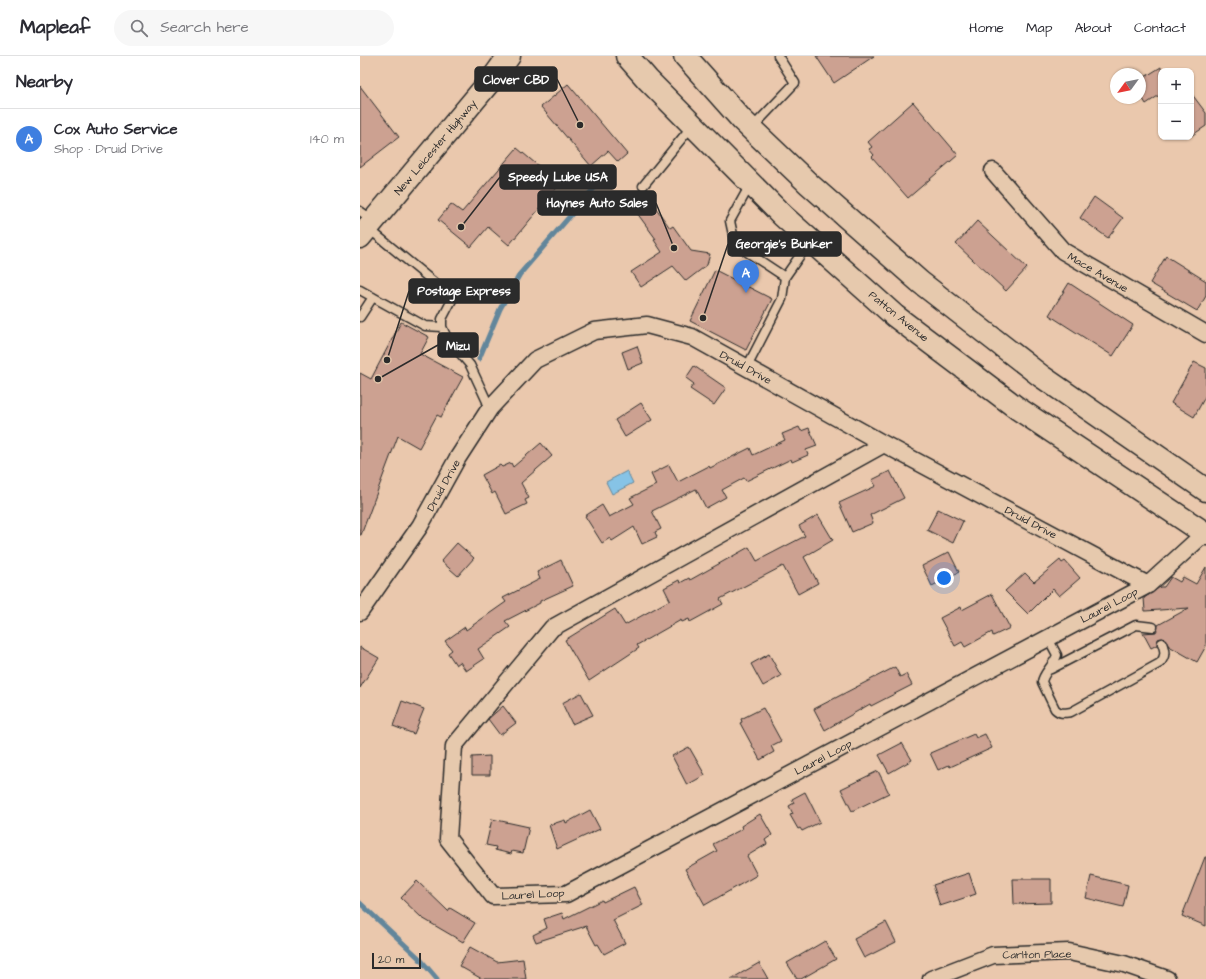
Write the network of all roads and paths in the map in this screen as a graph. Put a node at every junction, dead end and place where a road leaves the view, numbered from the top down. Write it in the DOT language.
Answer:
graph roads {
  1 [pos="509,56"];
  2 [pos="628,56"];
  3 [pos="685,56"];
  4 [pos="778,56"];
  5 [pos="693,125"];
  6 [pos="752,129"];
  7 [pos="993,171"];
  8 [pos="750,184"];
  9 [pos="643,186"];
  10 [pos="365,224"];
  11 [pos="810,240"];
  12 [pos="785,277"];
  13 [pos="360,290"];
  14 [pos="373,297"];
  15 [pos="360,317"];
  16 [pos="442,327"];
  17 [pos="1206,334"];
  18 [pos="747,367"];
  19 [pos="490,408"];
  20 [pos="884,444"];
  21 [pos="1206,490"];
  22 [pos="1206,533"];
  23 [pos="1148,585"];
  24 [pos="362,604"];
  25 [pos="1153,627"];
  26 [pos="1048,638"];
  27 [pos="1162,643"];
  28 [pos="1050,669"];
  29 [pos="931,979"];
  30 [pos="1167,979"];
  1 -- 10 [label="main road, New Leicester Highway"];
  2 -- 5 [label="main road, Patton Avenue"];
  3 -- 6 [label="main road"];
  4 -- 6 [label="lane"];
  5 -- 8 [label="main road, Patton Avenue"];
  5 -- 9 [label="lane"];
  6 -- 21 [label="main road"];
  7 -- 17 [label="street, Mace Avenue"];
  8 -- 11 [label="main road, Patton Avenue"];
  8 -- 12 [label="lane"];
  10 -- 16 [label="lane"];
  11 -- 12 [label="lane"];
  11 -- 22 [label="main road, Patton Avenue"];
  12 -- 18 [label="lane"];
  13 -- 14 [label="lane"];
  14 -- 15 [label="lane"];
  14 -- 16 [label="lane"];
  16 -- 19 [label="lane"];
  18 -- 19 [label="street, Druid Drive"];
  18 -- 20 [label="street, Druid Drive"];
  19 -- 24 [label="street, Druid Drive"];
  20 -- 23 [label="street, Druid Drive"];
  20 -- 26 [label="street, Laurel Loop"];
  22 -- 23 [label="street"];
  23 -- 26 [label="street, Laurel Loop"];
  25 -- 28 [label="lane"];
  26 -- 28 [label="lane"];
  27 -- 28 [label="lane"];
  29 -- 30 [label="street, Carlton Place"];
}
